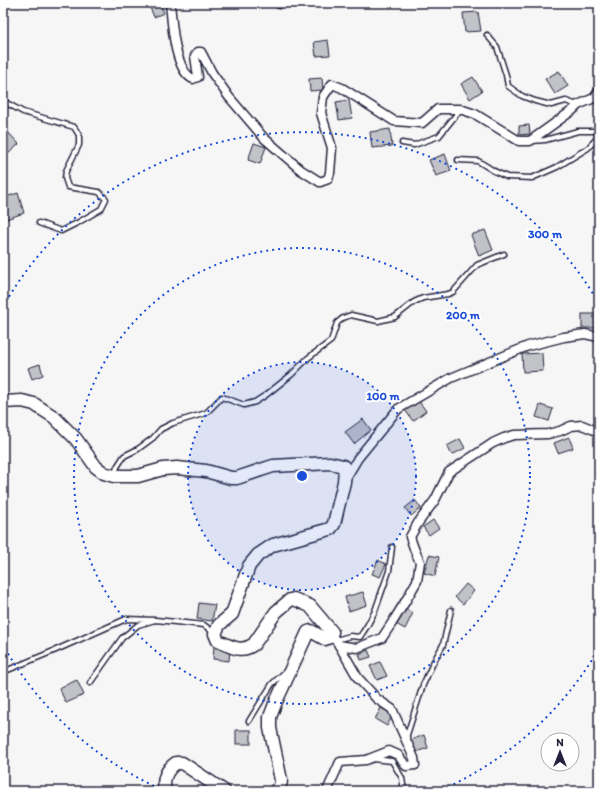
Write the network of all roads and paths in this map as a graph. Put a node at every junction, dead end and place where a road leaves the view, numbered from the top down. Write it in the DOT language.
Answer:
graph roads {
  1 [pos="170,3"];
  2 [pos="487,35"];
  3 [pos="599,91"];
  4 [pos="3,101"];
  5 [pos="578,105"];
  6 [pos="460,110"];
  7 [pos="530,141"];
  8 [pos="402,144"];
  9 [pos="458,160"];
  10 [pos="39,223"];
  11 [pos="504,254"];
  12 [pos="599,337"];
  13 [pos="3,402"];
  14 [pos="599,432"];
  15 [pos="114,476"];
  16 [pos="344,482"];
  17 [pos="392,547"];
  18 [pos="451,610"];
  19 [pos="155,620"];
  20 [pos="215,634"];
  21 [pos="335,641"];
  22 [pos="294,664"];
  23 [pos="3,672"];
  24 [pos="90,683"];
  25 [pos="249,721"];
  26 [pos="405,739"];
  27 [pos="371,759"];
  28 [pos="166,790"];
  29 [pos="224,791"];
  30 [pos="275,791"];
  31 [pos="327,791"];
  32 [pos="404,791"];
  1 -- 6 [label="street"];
  2 -- 5 [label="lane"];
  3 -- 5 [label="street"];
  4 -- 10 [label="lane"];
  5 -- 7 [label="street"];
  6 -- 7 [label="street"];
  6 -- 8 [label="lane"];
  7 -- 9 [label="lane"];
  11 -- 15 [label="lane"];
  12 -- 16 [label="street"];
  13 -- 15 [label="street"];
  14 -- 21 [label="street"];
  15 -- 16 [label="street"];
  16 -- 20 [label="street"];
  17 -- 21 [label="lane"];
  18 -- 26 [label="lane"];
  19 -- 20 [label="lane"];
  19 -- 23 [label="lane"];
  19 -- 24 [label="lane"];
  20 -- 21 [label="street"];
  21 -- 22 [label="street"];
  21 -- 26 [label="street"];
  22 -- 25 [label="lane"];
  22 -- 30 [label="street"];
  26 -- 27 [label="street"];
  27 -- 31 [label="street"];
  27 -- 32 [label="lane"];
  28 -- 29 [label="street"];
}
